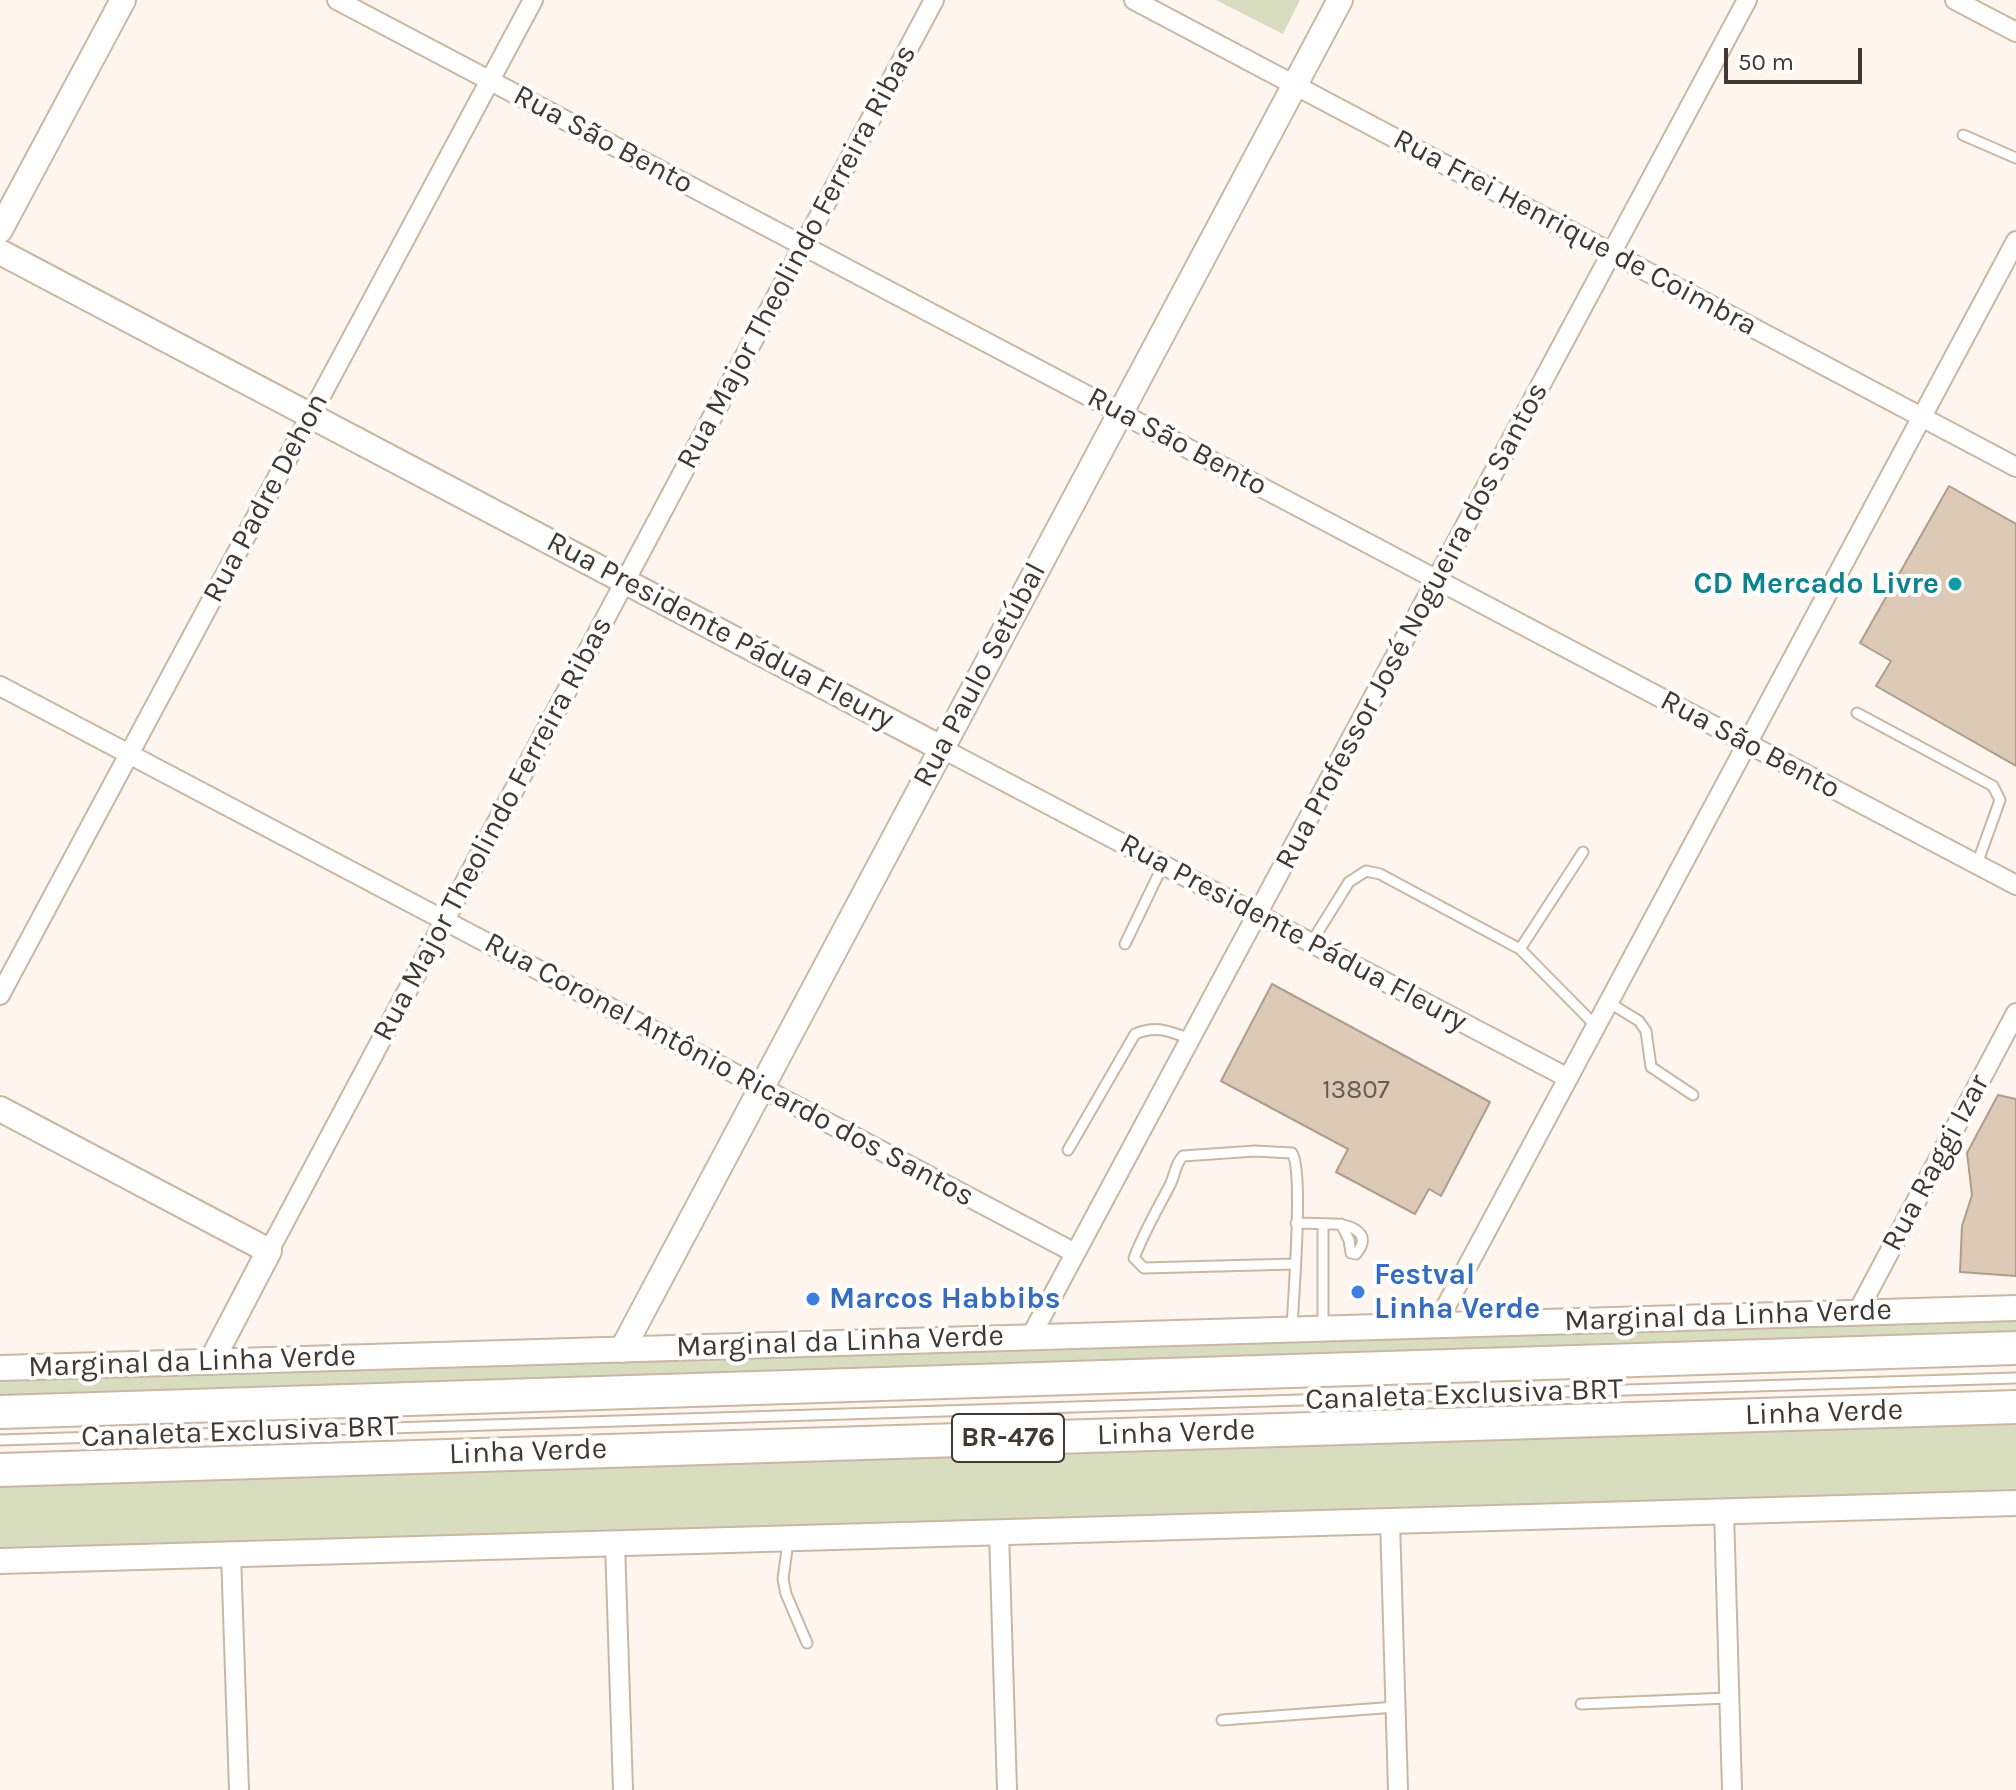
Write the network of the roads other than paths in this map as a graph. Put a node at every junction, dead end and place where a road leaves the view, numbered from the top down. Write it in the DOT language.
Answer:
graph roads {
  1 [pos="123,0"];
  2 [pos="337,0"];
  3 [pos="533,0"];
  4 [pos="934,0"];
  5 [pos="1134,0"];
  6 [pos="1340,0"];
  7 [pos="1747,0"];
  8 [pos="1955,0"];
  9 [pos="2016,32"];
  10 [pos="490,80"];
  11 [pos="1295,85"];
  12 [pos="1963,135"];
  13 [pos="2016,158"];
  14 [pos="0,230"];
  15 [pos="2016,241"];
  16 [pos="803,246"];
  17 [pos="0,252"];
  18 [pos="1612,253"];
  19 [pos="1120,413"];
  20 [pos="310,415"];
  21 [pos="1922,417"];
  22 [pos="2016,467"];
  23 [pos="1437,580"];
  24 [pos="625,581"];
  25 [pos="0,686"];
  26 [pos="1857,713"];
  27 [pos="1747,743"];
  28 [pos="941,748"];
  29 [pos="129,754"];
  30 [pos="1583,852"];
  31 [pos="1977,864"];
  32 [pos="1163,865"];
  33 [pos="2016,885"];
  34 [pos="1257,914"];
  35 [pos="445,920"];
  36 [pos="1311,943"];
  37 [pos="1125,944"];
  38 [pos="1520,949"];
  39 [pos="0,995"];
  40 [pos="1608,1002"];
  41 [pos="2016,1013"];
  42 [pos="1595,1025"];
  43 [pos="1190,1039"];
  44 [pos="1568,1078"];
  45 [pos="760,1087"];
  46 [pos="1693,1095"];
  47 [pos="0,1109"];
  48 [pos="1068,1150"];
  49 [pos="1296,1223"];
  50 [pos="1323,1224"];
  51 [pos="1341,1224"];
  52 [pos="269,1251"];
  53 [pos="1075,1253"];
  54 [pos="1294,1264"];
  55 [pos="2016,1308"];
  56 [pos="1857,1313"];
  57 [pos="1436,1325"];
  58 [pos="1323,1329"];
  59 [pos="1292,1330"];
  60 [pos="1031,1336"];
  61 [pos="2016,1348"];
  62 [pos="622,1350"];
  63 [pos="211,1362"];
  64 [pos="0,1368"];
  65 [pos="2016,1378"];
  66 [pos="2016,1407"];
  67 [pos="0,1412"];
  68 [pos="0,1440"];
  69 [pos="0,1470"];
  70 [pos="2016,1503"];
  71 [pos="1724,1511"];
  72 [pos="1390,1521"];
  73 [pos="999,1532"];
  74 [pos="788,1538"];
  75 [pos="615,1543"];
  76 [pos="231,1554"];
  77 [pos="0,1561"];
  78 [pos="807,1643"];
  79 [pos="1729,1698"];
  80 [pos="1581,1704"];
  81 [pos="1396,1707"];
  82 [pos="1222,1720"];
  83 [pos="239,1790"];
  84 [pos="623,1790"];
  85 [pos="1007,1790"];
  86 [pos="1398,1790"];
  87 [pos="1732,1790"];
  1 -- 14 [label="main road"];
  2 -- 10 [label="street, Rua São Bento"];
  3 -- 10 [label="street, Rua Padre Dehon"];
  4 -- 16 [label="street, Rua Major Theolindo Ferreira Ribas"];
  5 -- 11 [label="street, Rua Frei Henrique de Coimbra"];
  6 -- 11 [label="main road, Rua Paulo Setúbal"];
  7 -- 18 [label="street, Rua Professor José Nogueira dos Santos"];
  8 -- 9 [label="street"];
  10 -- 16 [label="street, Rua São Bento"];
  10 -- 20 [label="street, Rua Padre Dehon"];
  11 -- 18 [label="street, Rua Frei Henrique de Coimbra"];
  11 -- 19 [label="main road, Rua Paulo Setúbal"];
  12 -- 13 [label="lane"];
  15 -- 21 [label="street"];
  16 -- 19 [label="street, Rua São Bento"];
  16 -- 24 [label="street, Rua Major Theolindo Ferreira Ribas"];
  17 -- 20 [label="main road, Rua Presidente Pádua Fleury"];
  18 -- 21 [label="street, Rua Frei Henrique de Coimbra"];
  18 -- 23 [label="street, Rua Professor José Nogueira dos Santos"];
  19 -- 23 [label="street, Rua São Bento"];
  19 -- 28 [label="main road, Rua Paulo Setúbal"];
  20 -- 24 [label="main road, Rua Presidente Pádua Fleury"];
  20 -- 29 [label="street, Rua Padre Dehon"];
  21 -- 22 [label="street, Rua Frei Henrique de Coimbra"];
  21 -- 27 [label="street"];
  23 -- 27 [label="street, Rua São Bento"];
  23 -- 34 [label="street, Rua Professor José Nogueira dos Santos"];
  24 -- 28 [label="main road, Rua Presidente Pádua Fleury"];
  24 -- 35 [label="street, Rua Major Theolindo Ferreira Ribas"];
  25 -- 29 [label="street, Rua Coronel Antônio Ricardo dos Santos"];
  26 -- 31 [label="lane"];
  27 -- 31 [label="street, Rua São Bento"];
  27 -- 40 [label="street"];
  28 -- 32 [label="street, Rua Presidente Pádua Fleury"];
  28 -- 45 [label="main road, Rua Paulo Setúbal"];
  29 -- 35 [label="street, Rua Coronel Antônio Ricardo dos Santos"];
  29 -- 39 [label="street, Rua Padre Dehon"];
  30 -- 38 [label="lane"];
  31 -- 33 [label="street, Rua São Bento"];
  32 -- 34 [label="street, Rua Presidente Pádua Fleury"];
  32 -- 37 [label="lane"];
  34 -- 36 [label="street, Rua Presidente Pádua Fleury"];
  34 -- 43 [label="street, Rua Professor José Nogueira dos Santos"];
  35 -- 45 [label="street, Rua Coronel Antônio Ricardo dos Santos"];
  35 -- 52 [label="street, Rua Major Theolindo Ferreira Ribas"];
  36 -- 38 [label="lane"];
  36 -- 44 [label="street, Rua Presidente Pádua Fleury"];
  38 -- 42 [label="lane"];
  40 -- 42 [label="street"];
  40 -- 46 [label="lane"];
  41 -- 56 [label="street, Rua Raggi Izar"];
  42 -- 44 [label="street"];
  43 -- 48 [label="lane"];
  43 -- 53 [label="street, Rua Professor José Nogueira dos Santos"];
  44 -- 57 [label="street"];
  45 -- 53 [label="street, Rua Coronel Antônio Ricardo dos Santos"];
  45 -- 62 [label="main road, Rua Paulo Setúbal"];
  47 -- 52 [label="main road"];
  49 -- 50 [label="lane"];
  49 -- 54 [label="lane"];
  49 -- 54 [label="lane"];
  50 -- 51 [label="lane"];
  50 -- 58 [label="lane"];
  52 -- 63 [label="main road, Rua Major Theolindo Ferreira Ribas"];
  53 -- 60 [label="street, Rua Professor José Nogueira dos Santos"];
  54 -- 59 [label="lane"];
  55 -- 56 [label="main road, Marginal da Linha Verde"];
  56 -- 57 [label="main road, Marginal da Linha Verde"];
  57 -- 58 [label="main road, Marginal da Linha Verde"];
  58 -- 59 [label="main road, Marginal da Linha Verde"];
  59 -- 60 [label="main road, Marginal da Linha Verde"];
  60 -- 62 [label="main road, Marginal da Linha Verde"];
  61 -- 67 [label="highway, Linha Verde / BR-476"];
  62 -- 63 [label="main road, Marginal da Linha Verde"];
  63 -- 64 [label="main road, Marginal da Linha Verde"];
  65 -- 68 [label="lane, Canaleta Exclusiva BRT"];
  66 -- 69 [label="highway, Linha Verde / BR-476"];
  70 -- 71 [label="main road"];
  71 -- 72 [label="main road"];
  71 -- 79 [label="street"];
  72 -- 73 [label="main road"];
  72 -- 81 [label="street"];
  73 -- 74 [label="main road"];
  73 -- 85 [label="street"];
  74 -- 75 [label="main road"];
  74 -- 78 [label="lane"];
  75 -- 76 [label="main road"];
  75 -- 84 [label="street"];
  76 -- 77 [label="main road"];
  76 -- 83 [label="street"];
  79 -- 80 [label="lane"];
  79 -- 87 [label="street"];
  81 -- 82 [label="lane"];
  81 -- 86 [label="street"];
}
